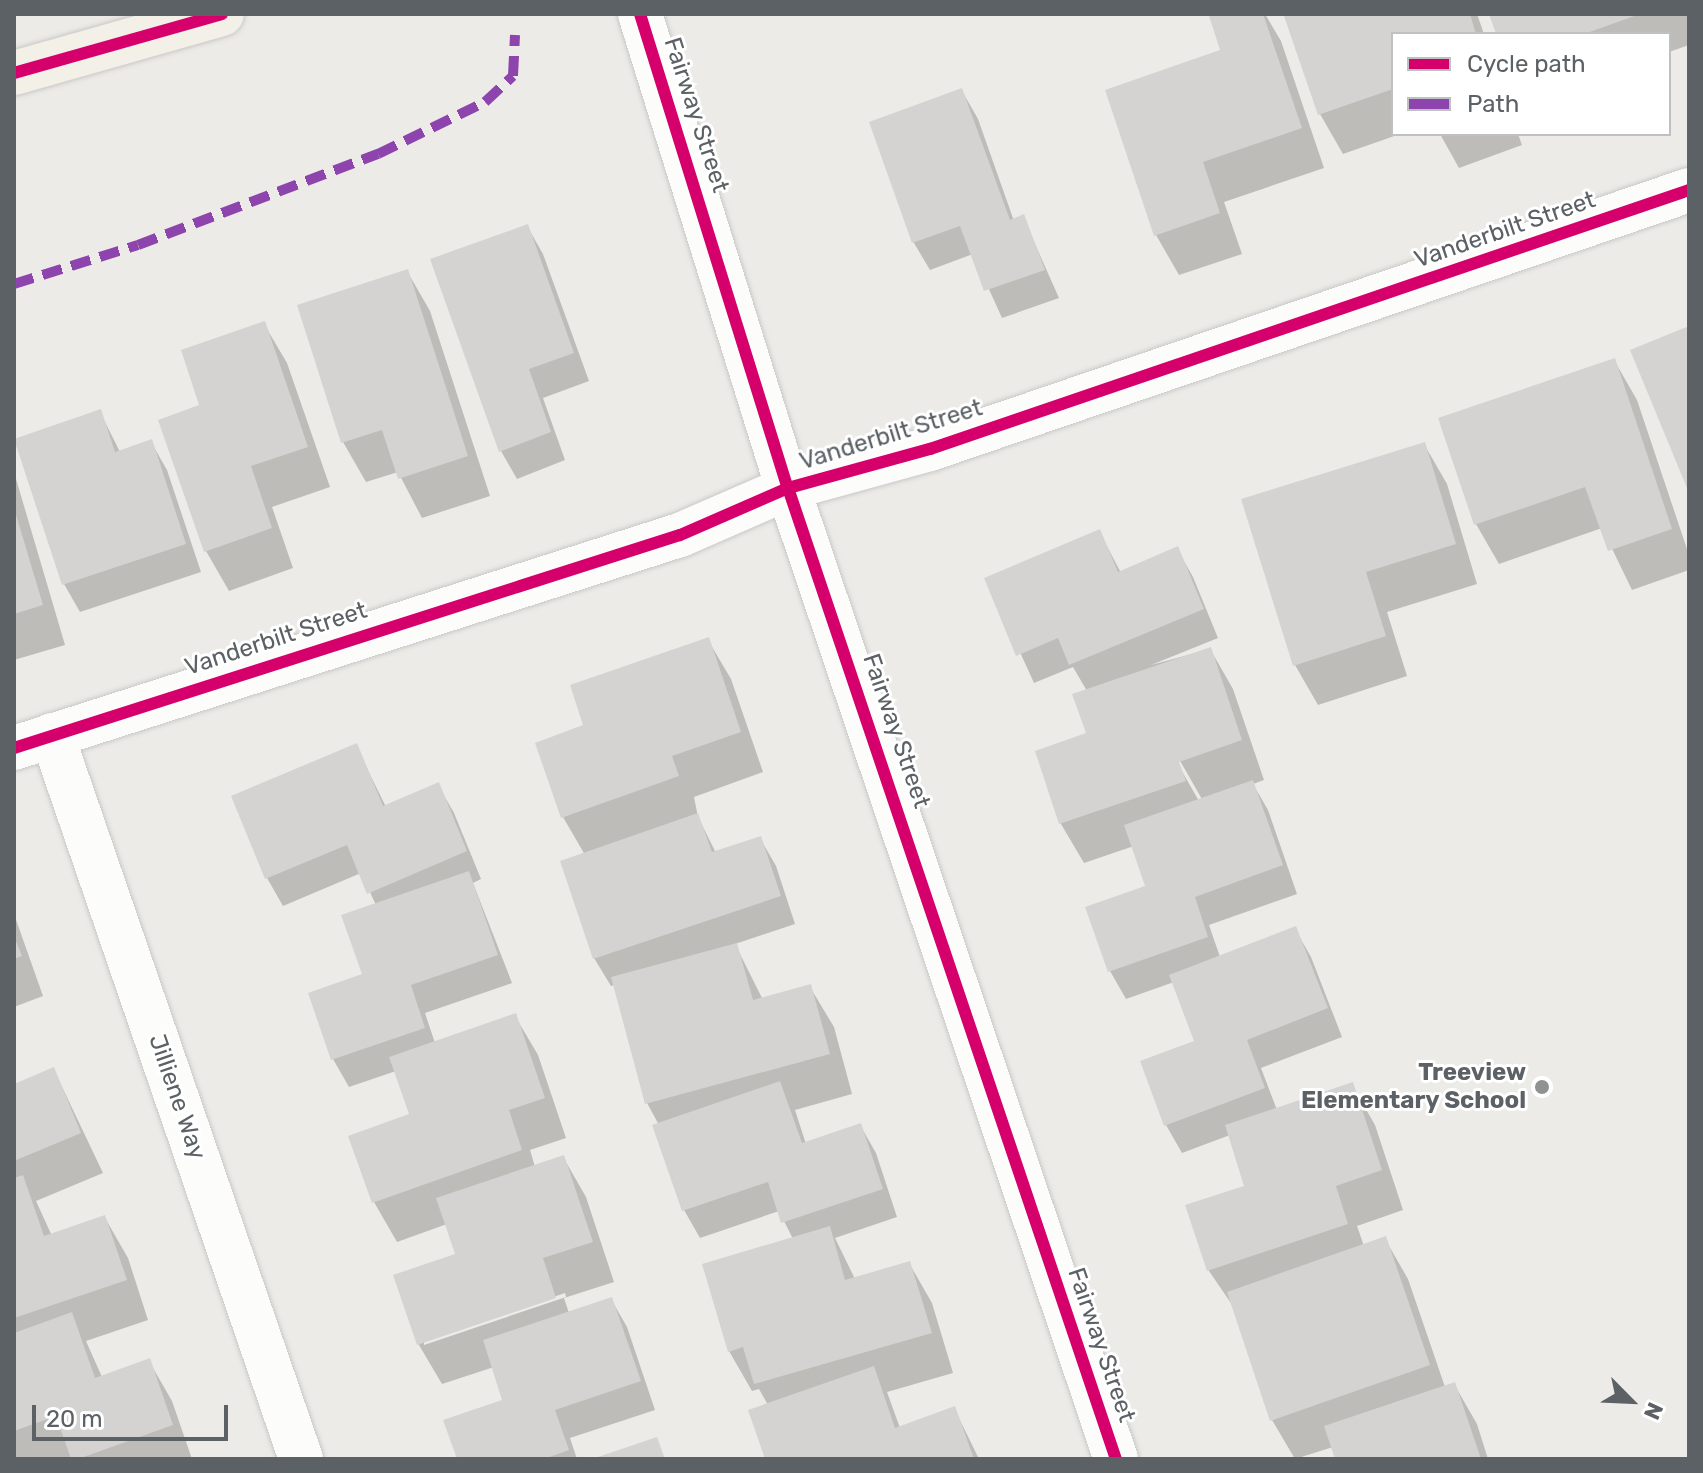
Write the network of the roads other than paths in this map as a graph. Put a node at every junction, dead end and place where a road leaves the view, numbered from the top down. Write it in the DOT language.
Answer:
graph roads {
  1 [pos="222,14"];
  2 [pos="640,14"];
  3 [pos="14,73"];
  4 [pos="1689,190"];
  5 [pos="788,488"];
  6 [pos="33,741"];
  7 [pos="301,1459"];
  8 [pos="1116,1459"];
  1 -- 3 [label="main road"];
  2 -- 5 [label="street, Fairway Street"];
  4 -- 5 [label="street, Vanderbilt Street"];
  5 -- 6 [label="street, Vanderbilt Street"];
  5 -- 8 [label="street, Fairway Street"];
  6 -- 7 [label="street, Jilliene Way"];
}
